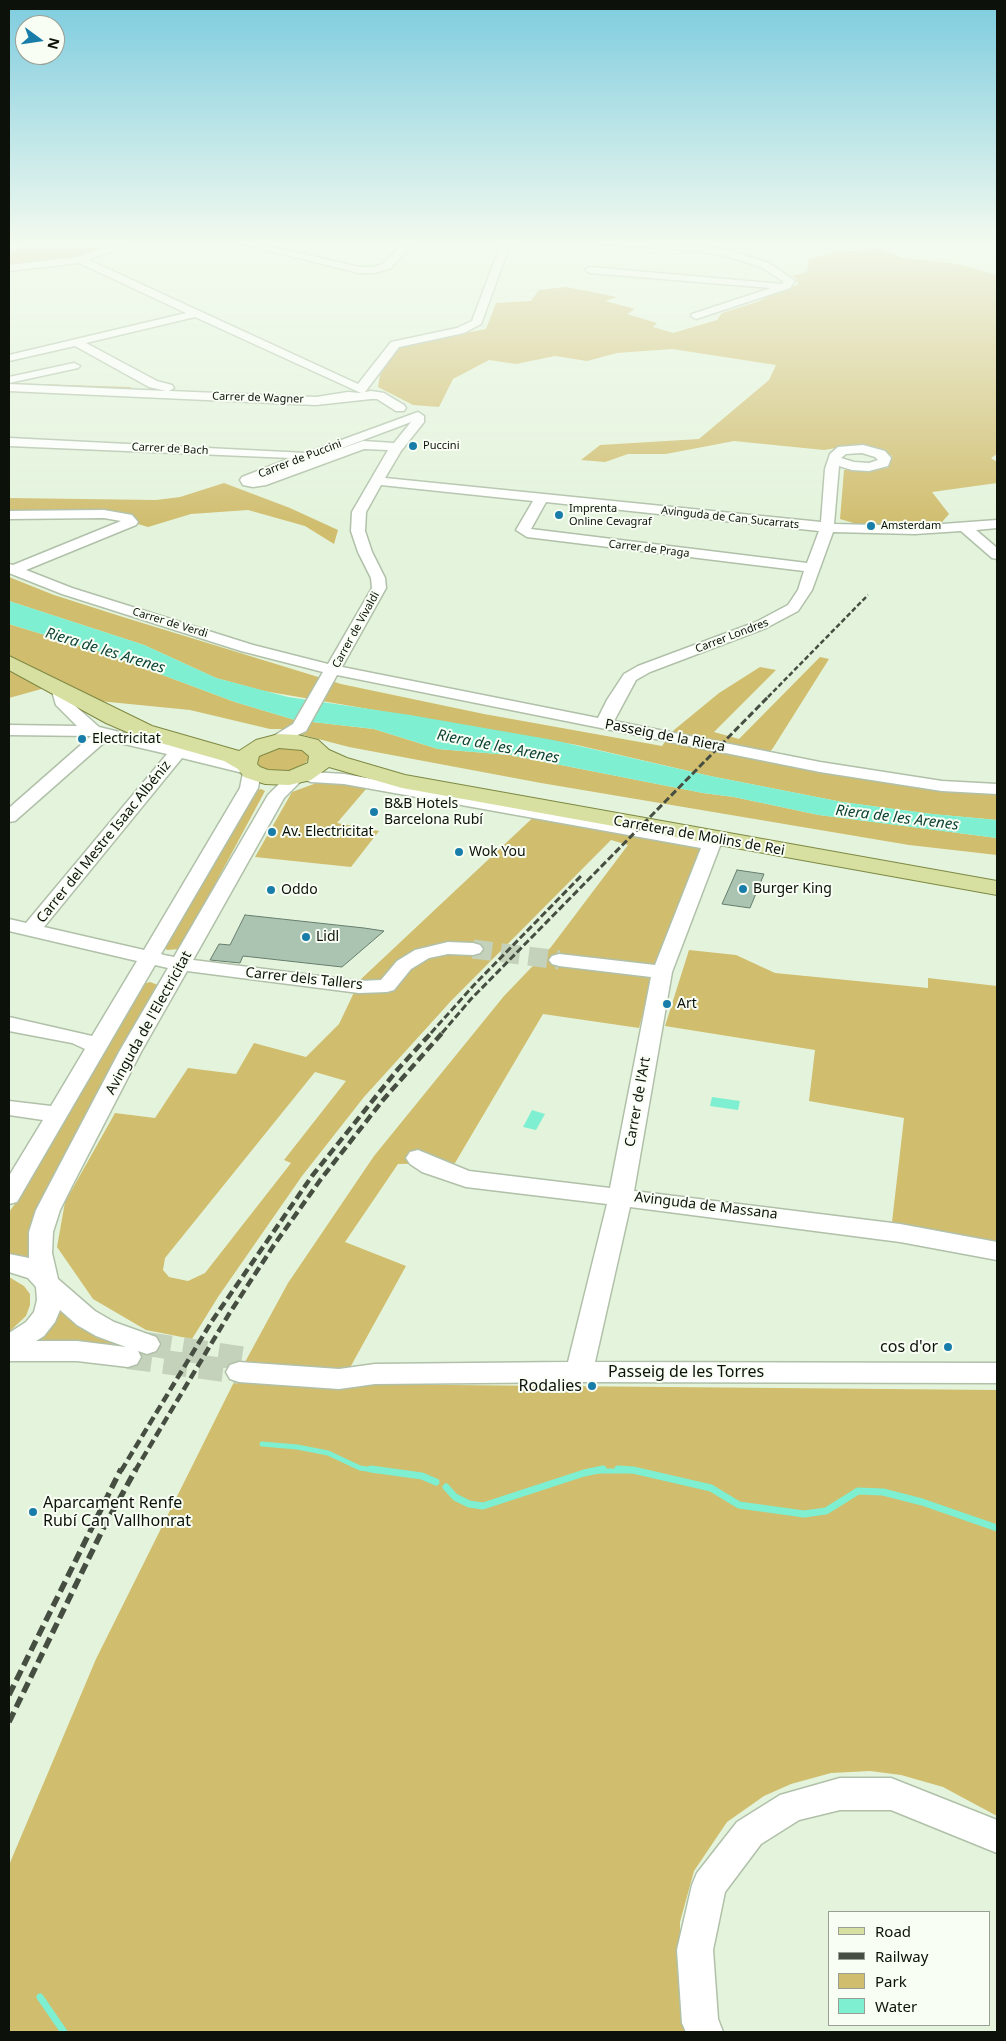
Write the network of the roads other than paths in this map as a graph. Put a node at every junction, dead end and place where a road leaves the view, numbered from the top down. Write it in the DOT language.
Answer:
graph roads {
  1 [pos="101,336"];
  2 [pos="244,336"];
  3 [pos="434,336"];
  4 [pos="76,342"];
  5 [pos="9,358"];
  6 [pos="74,366"];
  7 [pos="339,380"];
  8 [pos="9,381"];
  9 [pos="9,388"];
  10 [pos="146,390"];
  11 [pos="361,390"];
  12 [pos="166,391"];
  13 [pos="418,416"];
  14 [pos="9,442"];
  15 [pos="397,448"];
  16 [pos="309,456"];
  17 [pos="332,457"];
  18 [pos="836,460"];
  19 [pos="377,481"];
  20 [pos="463,490"];
  21 [pos="542,498"];
  22 [pos="359,512"];
  23 [pos="9,515"];
  24 [pos="997,524"];
  25 [pos="965,527"];
  26 [pos="827,528"];
  27 [pos="997,555"];
  28 [pos="813,568"];
  29 [pos="11,569"];
  30 [pos="9,662"];
  31 [pos="331,674"];
  32 [pos="59,688"];
  33 [pos="604,724"];
  34 [pos="9,730"];
  35 [pos="98,733"];
  36 [pos="309,737"];
  37 [pos="268,743"];
  38 [pos="179,747"];
  39 [pos="243,764"];
  40 [pos="303,778"];
  41 [pos="402,781"];
  42 [pos="997,789"];
  43 [pos="18,799"];
  44 [pos="9,817"];
  45 [pos="713,841"];
  46 [pos="997,888"];
  47 [pos="9,925"];
  48 [pos="31,930"];
  49 [pos="473,949"];
  50 [pos="150,959"];
  51 [pos="559,960"];
  52 [pos="182,964"];
  53 [pos="662,972"];
  54 [pos="9,1024"];
  55 [pos="98,1046"];
  56 [pos="9,1108"];
  57 [pos="57,1114"];
  58 [pos="418,1158"];
  59 [pos="16,1174"];
  60 [pos="621,1195"];
  61 [pos="9,1196"];
  62 [pos="997,1251"];
  63 [pos="9,1263"];
  64 [pos="47,1284"];
  65 [pos="9,1345"];
  66 [pos="9,1350"];
  67 [pos="242,1366"];
  68 [pos="579,1372"];
  69 [pos="997,1373"];
  70 [pos="997,1837"];
  71 [pos="705,2032"];
  1 -- 4 [label="street"];
  2 -- 7 [label="street"];
  3 -- 11 [label="street"];
  4 -- 5 [label="street"];
  4 -- 12 [label="street"];
  6 -- 8 [label="street"];
  7 -- 11 [label="street"];
  7 -- 11 [label="street"];
  8 -- 10 [label="street, Carrer de Wagner"];
  9 -- 10 [label="street, Carrer de Wagner"];
  10 -- 12 [label="street, Carrer de Wagner"];
  11 -- 12 [label="street, Carrer de Wagner"];
  11 -- 13 [label="street"];
  13 -- 15 [label="street"];
  13 -- 16 [label="street, Carrer de Puccini"];
  14 -- 16 [label="street, Carrer de Bach"];
  15 -- 17 [label="street, Carrer de Puccini"];
  15 -- 19 [label="street"];
  15 -- 20 [label="street, Avinguda de Can Sucarrats"];
  16 -- 17 [label="street, Carrer de Bach"];
  16 -- 17 [label="street, Carrer de Puccini"];
  18 -- 26 [label="street, Carrer Londres"];
  19 -- 20 [label="street, Avinguda de Can Sucarrats"];
  19 -- 22 [label="street"];
  20 -- 21 [label="street, Avinguda de Can Sucarrats"];
  20 -- 22 [label="street, Avinguda de Can Sucarrats"];
  21 -- 26 [label="street, Avinguda de Can Sucarrats"];
  21 -- 28 [label="street, Carrer de Praga"];
  22 -- 31 [label="street, Carrer de Vivaldi"];
  23 -- 29 [label="street"];
  24 -- 25 [label="street, Avinguda de Can Sucarrats"];
  25 -- 26 [label="street, Avinguda de Can Sucarrats"];
  25 -- 27 [label="street"];
  26 -- 28 [label="street, Carrer Londres"];
  28 -- 33 [label="street, Carrer Londres"];
  29 -- 31 [label="street, Carrer de Verdi"];
  30 -- 32 [label="main road, Carretera de Molins de Rei"];
  31 -- 33 [label="street, Passeig de la Riera"];
  31 -- 36 [label="street, Carrer de Vivaldi"];
  32 -- 35 [label="street"];
  32 -- 38 [label="main road, Carretera de Molins de Rei"];
  33 -- 42 [label="street, Passeig de la Riera"];
  34 -- 35 [label="street"];
  35 -- 38 [label="street"];
  35 -- 43 [label="street"];
  36 -- 37 [label="main road, Carretera de Molins de Rei"];
  36 -- 40 [label="main road, Carretera de Molins de Rei"];
  36 -- 41 [label="main road, Carretera de Molins de Rei"];
  37 -- 38 [label="main road, Carretera de Molins de Rei"];
  37 -- 39 [label="main road"];
  38 -- 39 [label="main road, Carretera de Molins de Rei"];
  38 -- 48 [label="street, Carrer del Mestre Isaac Albéniz"];
  39 -- 40 [label="main road, Carretera de Molins de Rei"];
  39 -- 50 [label="street"];
  40 -- 41 [label="main road, Carretera de Molins de Rei"];
  40 -- 45 [label="street, Carretera de Molins de Rei"];
  40 -- 52 [label="street, Avinguda de l'Electricitat"];
  41 -- 45 [label="main road, Carretera de Molins de Rei"];
  43 -- 44 [label="street"];
  45 -- 46 [label="main road, Carretera de Molins de Rei"];
  45 -- 53 [label="street, Carrer de l'Art"];
  47 -- 48 [label="street"];
  48 -- 50 [label="street"];
  49 -- 52 [label="street, Carrer dels Tallers"];
  50 -- 52 [label="street"];
  50 -- 55 [label="street"];
  51 -- 53 [label="street"];
  52 -- 64 [label="street, Avinguda de l'Electricitat"];
  53 -- 60 [label="street, Carrer de l'Art"];
  54 -- 55 [label="street"];
  55 -- 57 [label="street"];
  56 -- 57 [label="street"];
  57 -- 59 [label="street"];
  58 -- 60 [label="street, Avinguda de Massana"];
  59 -- 61 [label="street"];
  60 -- 62 [label="street, Avinguda de Massana"];
  60 -- 68 [label="street, Carrer de l'Art"];
  63 -- 64 [label="street"];
  64 -- 65 [label="street, Avinguda de l'Electricitat"];
  64 -- 66 [label="street"];
  67 -- 68 [label="street, Passeig de les Torres"];
  68 -- 69 [label="street, Passeig de les Torres"];
  70 -- 71 [label="street"];
}
